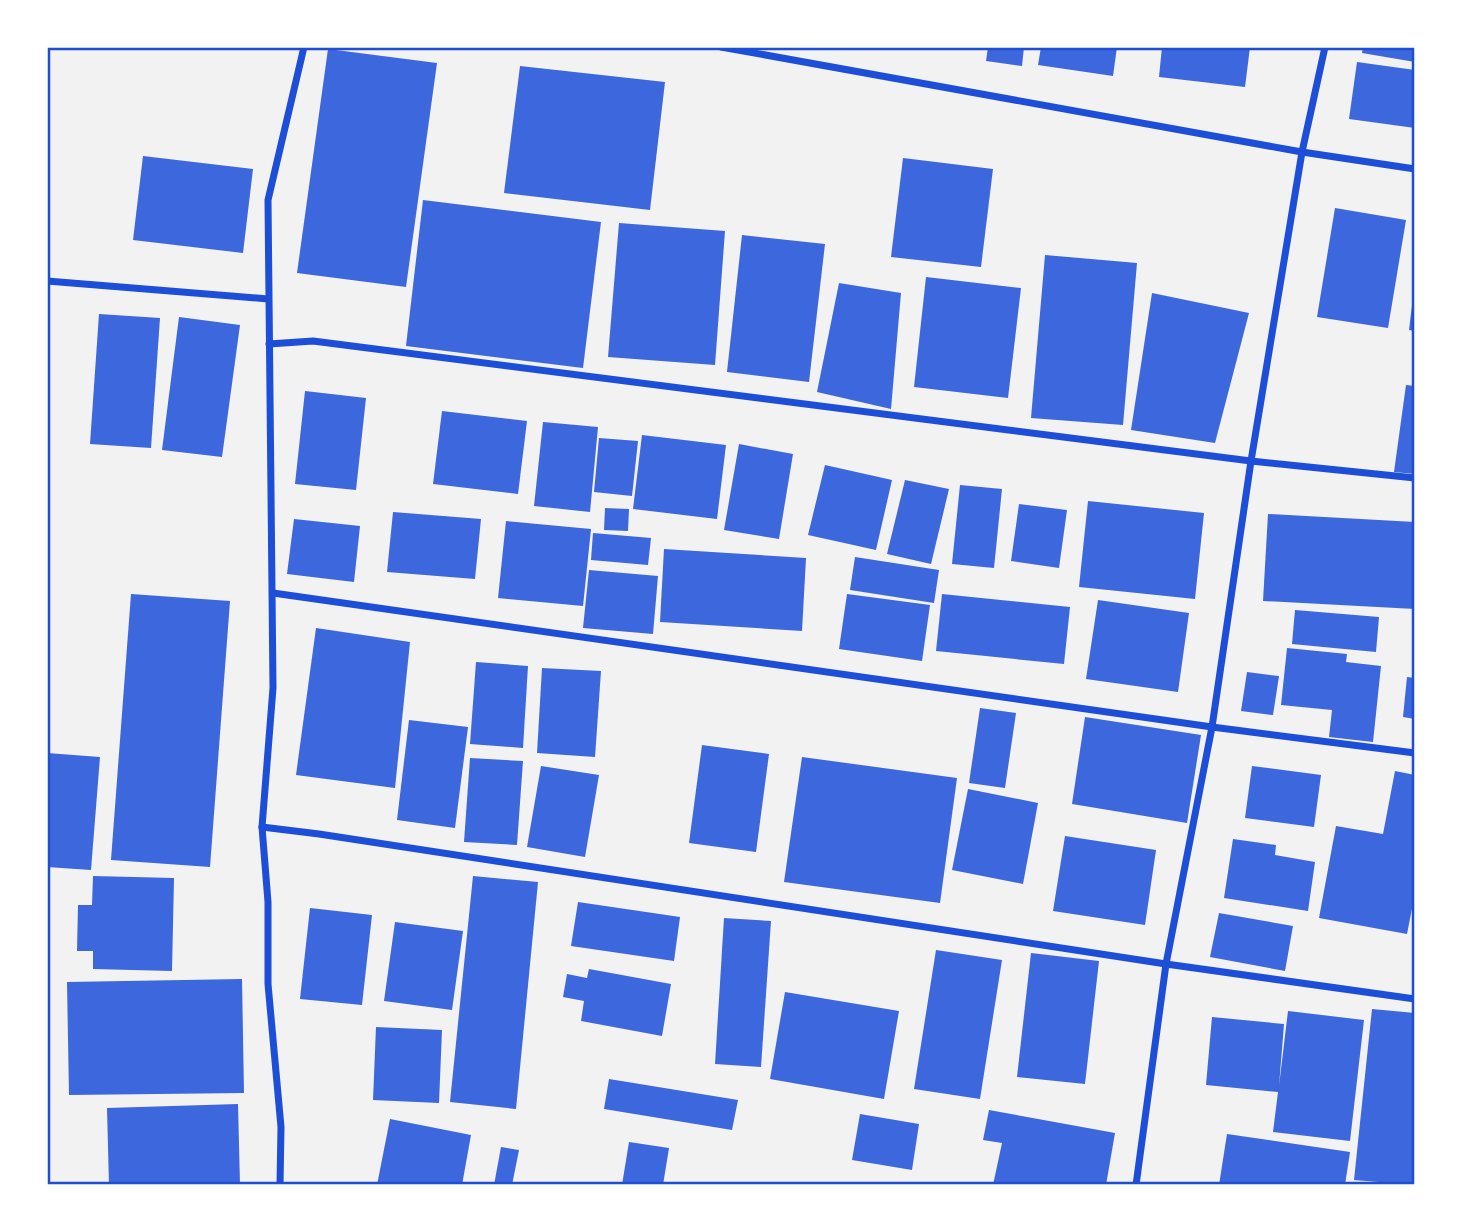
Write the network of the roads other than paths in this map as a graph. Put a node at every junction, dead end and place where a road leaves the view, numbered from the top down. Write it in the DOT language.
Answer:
graph roads {
  1 [pos="304,47"];
  2 [pos="721,47"];
  3 [pos="1325,47"];
  4 [pos="1302,152"];
  5 [pos="1415,169"];
  6 [pos="47,281"];
  7 [pos="268,299"];
  8 [pos="269,344"];
  9 [pos="1251,461"];
  10 [pos="1415,478"];
  11 [pos="273,593"];
  12 [pos="1212,727"];
  13 [pos="1415,753"];
  14 [pos="262,827"];
  15 [pos="1166,964"];
  16 [pos="1415,999"];
  17 [pos="280,1185"];
  18 [pos="1136,1185"];
  1 -- 7 [label="street"];
  2 -- 4 [label="street"];
  3 -- 4 [label="street"];
  4 -- 5 [label="street"];
  4 -- 9 [label="street"];
  6 -- 7 [label="street"];
  7 -- 8 [label="street"];
  8 -- 9 [label="street"];
  8 -- 11 [label="street"];
  9 -- 10 [label="street"];
  9 -- 12 [label="street"];
  11 -- 12 [label="street"];
  11 -- 14 [label="street"];
  12 -- 13 [label="street"];
  12 -- 15 [label="street"];
  14 -- 15 [label="street"];
  14 -- 17 [label="street"];
  15 -- 16 [label="street"];
  15 -- 18 [label="street"];
}
